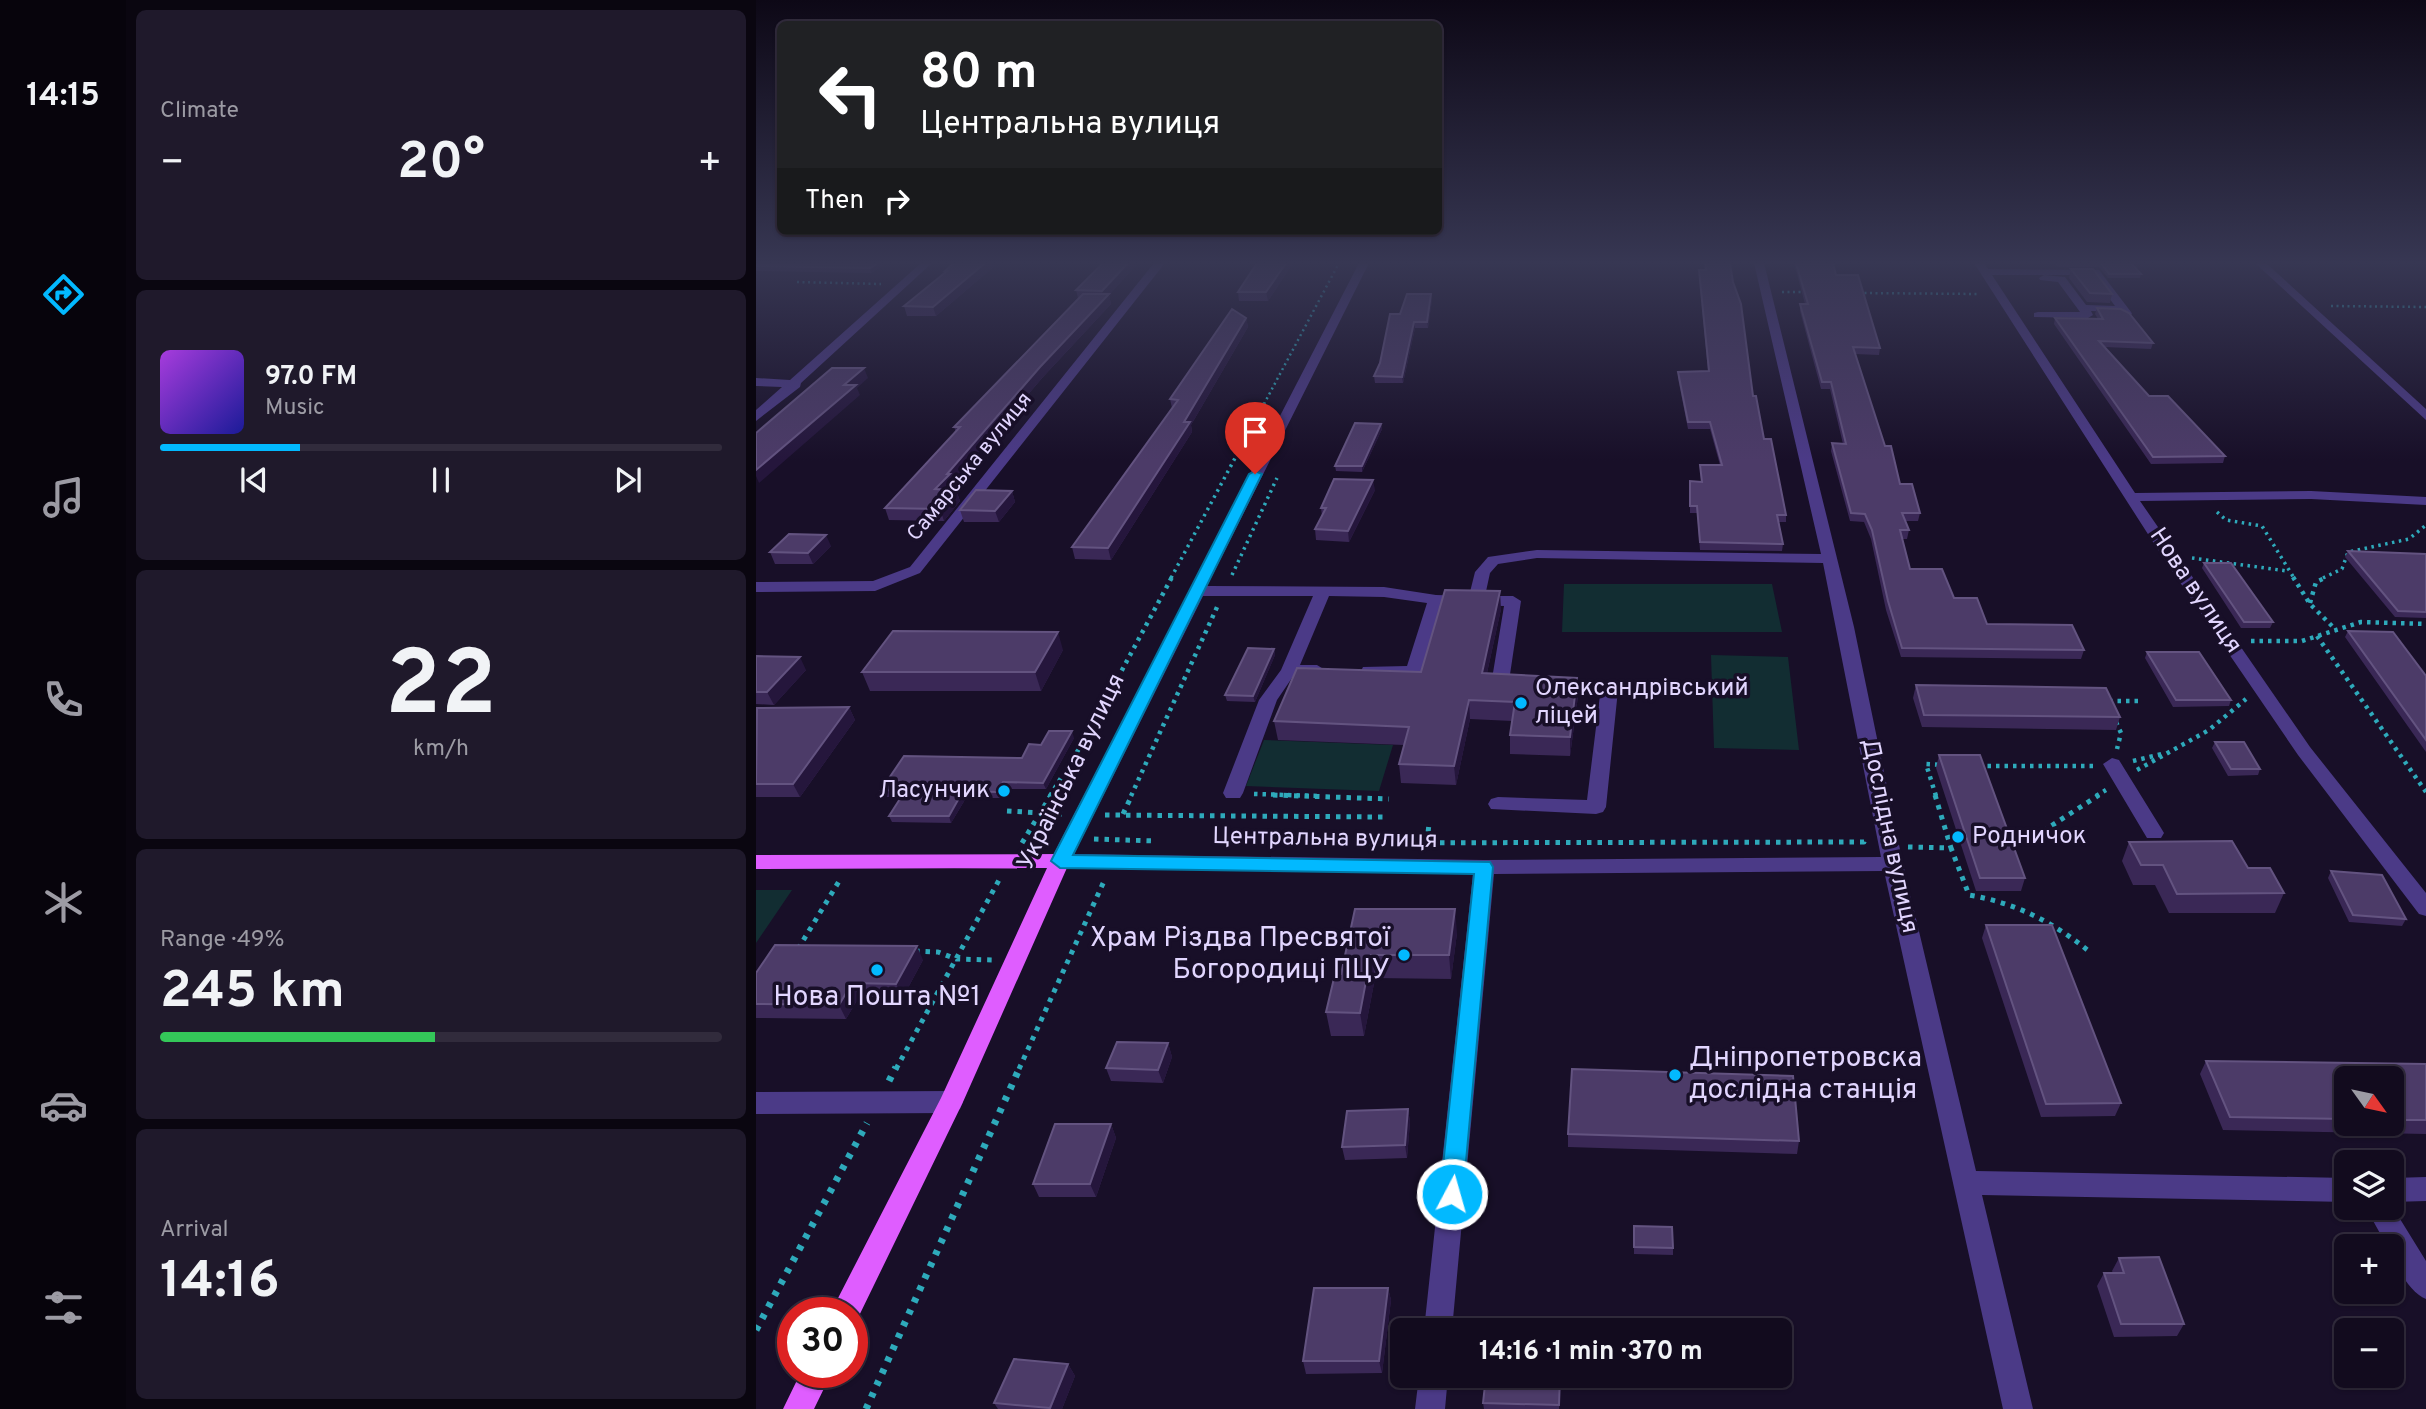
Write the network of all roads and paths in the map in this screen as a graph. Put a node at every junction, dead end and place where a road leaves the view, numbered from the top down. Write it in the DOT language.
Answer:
graph roads {
  1 [pos="856,329"];
  2 [pos="1108,329"];
  3 [pos="1304,329"];
  4 [pos="1331,329"];
  5 [pos="1775,329"];
  6 [pos="2020,329"];
  7 [pos="2330,329"];
  8 [pos="756,382"];
  9 [pos="796,384"];
  10 [pos="2426,416"];
  11 [pos="756,417"];
  12 [pos="1281,470"];
  13 [pos="2200,496"];
  14 [pos="2132,497"];
  15 [pos="2426,501"];
  16 [pos="2426,525"];
  17 [pos="2169,556"];
  18 [pos="1829,559"];
  19 [pos="2288,571"];
  20 [pos="756,587"];
  21 [pos="1226,589"];
  22 [pos="1323,591"];
  23 [pos="1195,592"];
  24 [pos="1436,600"];
  25 [pos="1476,600"];
  26 [pos="2310,604"];
  27 [pos="2426,624"];
  28 [pos="2336,630"];
  29 [pos="2317,636"];
  30 [pos="2230,641"];
  31 [pos="1289,670"];
  32 [pos="2260,687"];
  33 [pos="2138,701"];
  34 [pos="2166,753"];
  35 [pos="1953,765"];
  36 [pos="1967,765"];
  37 [pos="2117,771"];
  38 [pos="2426,792"];
  39 [pos="1233,793"];
  40 [pos="1390,799"];
  41 [pos="1498,804"];
  42 [pos="1007,811"];
  43 [pos="1042,813"];
  44 [pos="1123,814"];
  45 [pos="1082,815"];
  46 [pos="1384,817"];
  47 [pos="1429,824"];
  48 [pos="2154,833"];
  49 [pos="2034,837"];
  50 [pos="1129,839"];
  51 [pos="1427,842"];
  52 [pos="1951,848"];
  53 [pos="1892,856"];
  54 [pos="1060,861"];
  55 [pos="756,862"];
  56 [pos="1010,862"];
  57 [pos="1118,862"];
  58 [pos="851,863"];
  59 [pos="1484,867"];
  60 [pos="2426,908"];
  61 [pos="809,949"];
  62 [pos="902,950"];
  63 [pos="2090,952"];
  64 [pos="956,959"];
  65 [pos="1015,961"];
  66 [pos="951,1102"];
  67 [pos="756,1103"];
  68 [pos="877,1104"];
  69 [pos="1967,1183"];
  70 [pos="2426,1189"];
  71 [pos="2404,1190"];
  72 [pos="2334,1191"];
  73 [pos="2386,1220"];
  74 [pos="2426,1286"];
  75 [pos="854,1297"];
  76 [pos="1439,1318"];
  77 [pos="756,1330"];
  78 [pos="809,1388"];
  79 [pos="1433,1388"];
  80 [pos="799,1409"];
  81 [pos="866,1409"];
  82 [pos="1430,1409"];
  83 [pos="2018,1409"];
  1 -- 9 [label="street"];
  2 -- 20 [label="street, Самарська вулиця"];
  3 -- 43 [label="path"];
  4 -- 23 [label="street, Українська вулиця"];
  5 -- 18 [label="street, Дослідна вулиця"];
  6 -- 14 [label="street, Нова вулиця"];
  7 -- 10 [label="street"];
  8 -- 9 [label="street"];
  9 -- 11 [label="street"];
  12 -- 21 [label="path"];
  13 -- 14 [label="street"];
  13 -- 15 [label="street"];
  13 -- 19 [label="path"];
  14 -- 17 [label="street, Нова вулиця"];
  16 -- 26 [label="path"];
  17 -- 19 [label="path"];
  17 -- 30 [label="street, Нова вулиця"];
  18 -- 25 [label="street"];
  18 -- 53 [label="street, Дослідна вулиця"];
  19 -- 26 [label="path"];
  21 -- 22 [label="street"];
  21 -- 23 [label="street"];
  21 -- 44 [label="path"];
  22 -- 24 [label="street"];
  22 -- 31 [label="street"];
  23 -- 45 [label="street, Українська вулиця"];
  24 -- 25 [label="street"];
  24 -- 31 [label="street"];
  25 -- 41 [label="street"];
  26 -- 28 [label="path"];
  27 -- 28 [label="path"];
  28 -- 29 [label="path"];
  29 -- 30 [label="path"];
  29 -- 38 [label="path"];
  30 -- 32 [label="street, Нова вулиця"];
  31 -- 39 [label="street"];
  32 -- 34 [label="path"];
  32 -- 60 [label="street, Нова вулиця"];
  33 -- 37 [label="path"];
  34 -- 37 [label="path"];
  34 -- 37 [label="path"];
  35 -- 52 [label="path"];
  36 -- 37 [label="path"];
  37 -- 48 [label="street"];
  37 -- 49 [label="path"];
  39 -- 40 [label="path"];
  42 -- 43 [label="path"];
  43 -- 45 [label="path"];
  43 -- 56 [label="path"];
  44 -- 45 [label="path"];
  44 -- 46 [label="path"];
  45 -- 54 [label="street, Українська вулиця"];
  47 -- 51 [label="path"];
  50 -- 57 [label="path"];
  52 -- 53 [label="path"];
  52 -- 63 [label="path"];
  53 -- 59 [label="street, Центральна вулиця"];
  53 -- 69 [label="street, Дослідна вулиця"];
  54 -- 56 [label="main road, Центральна вулиця"];
  54 -- 57 [label="street, Центральна вулиця"];
  54 -- 65 [label="main road, Українська вулиця"];
  55 -- 58 [label="main road, Центральна вулиця"];
  56 -- 58 [label="main road, Центральна вулиця"];
  56 -- 64 [label="path"];
  57 -- 59 [label="street, Центральна вулиця"];
  57 -- 81 [label="path"];
  58 -- 61 [label="path"];
  59 -- 76 [label="street"];
  62 -- 64 [label="path"];
  64 -- 65 [label="path"];
  64 -- 68 [label="path"];
  65 -- 66 [label="main road, Українська вулиця"];
  66 -- 68 [label="street"];
  66 -- 75 [label="main road, Українська вулиця"];
  67 -- 68 [label="street"];
  68 -- 77 [label="path"];
  69 -- 72 [label="street"];
  69 -- 83 [label="street, Дослідна вулиця"];
  70 -- 71 [label="street"];
  73 -- 74 [label="street"];
  78 -- 80 [label="main road"];
  79 -- 82 [label="street"];
}
